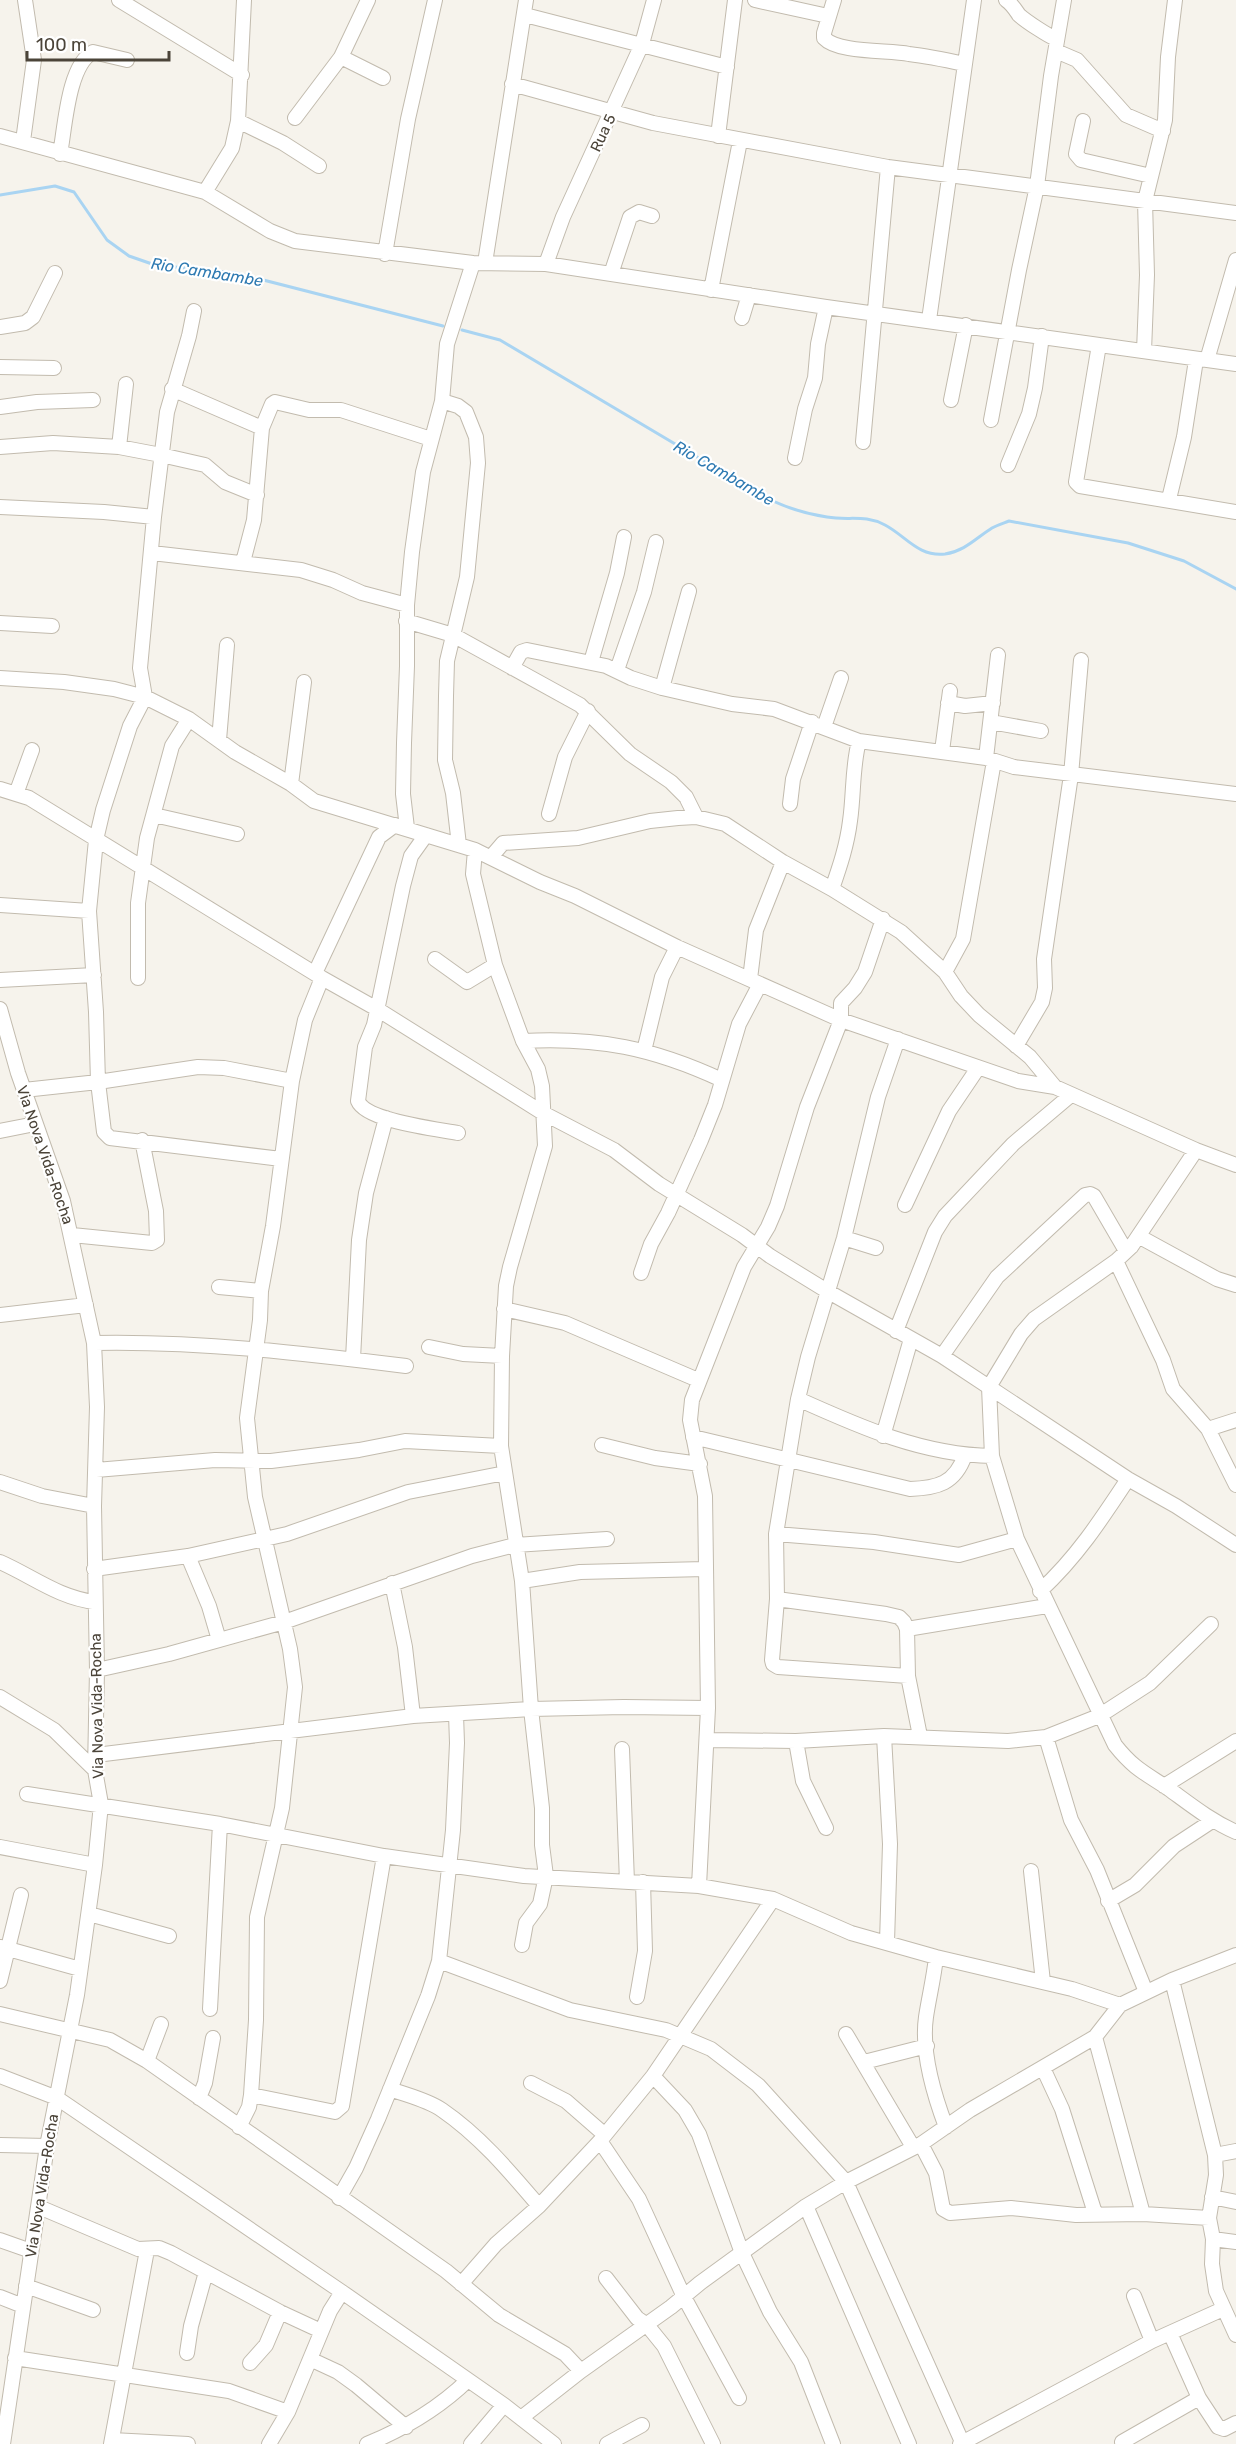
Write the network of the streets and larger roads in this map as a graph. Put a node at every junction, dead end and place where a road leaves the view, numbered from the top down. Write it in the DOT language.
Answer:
graph roads {
  1 [pos="25,0"];
  2 [pos="119,0"];
  3 [pos="244,0"];
  4 [pos="368,0"];
  5 [pos="435,0"];
  6 [pos="526,0"];
  7 [pos="654,0"];
  8 [pos="735,0"];
  9 [pos="755,0"];
  10 [pos="834,0"];
  11 [pos="974,0"];
  12 [pos="1006,0"];
  13 [pos="1064,0"];
  14 [pos="1176,0"];
  15 [pos="525,15"];
  16 [pos="828,16"];
  17 [pos="642,44"];
  18 [pos="1056,45"];
  19 [pos="340,57"];
  20 [pos="127,60"];
  21 [pos="964,64"];
  22 [pos="727,68"];
  23 [pos="242,75"];
  24 [pos="383,78"];
  25 [pos="512,84"];
  26 [pos="612,113"];
  27 [pos="295,118"];
  28 [pos="1083,121"];
  29 [pos="238,122"];
  30 [pos="1163,131"];
  31 [pos="0,136"];
  32 [pos="718,136"];
  33 [pos="23,141"];
  34 [pos="740,141"];
  35 [pos="60,154"];
  36 [pos="319,166"];
  37 [pos="888,168"];
  38 [pos="1151,176"];
  39 [pos="949,177"];
  40 [pos="1037,186"];
  41 [pos="205,192"];
  42 [pos="1145,201"];
  43 [pos="1236,213"];
  44 [pos="652,216"];
  45 [pos="385,254"];
  46 [pos="1236,260"];
  47 [pos="479,263"];
  48 [pos="546,264"];
  49 [pos="55,273"];
  50 [pos="611,274"];
  51 [pos="711,290"];
  52 [pos="749,295"];
  53 [pos="826,307"];
  54 [pos="194,311"];
  55 [pos="876,312"];
  56 [pos="742,318"];
  57 [pos="929,320"];
  58 [pos="966,325"];
  59 [pos="0,327"];
  60 [pos="1007,332"];
  61 [pos="1042,336"];
  62 [pos="1099,345"];
  63 [pos="1144,351"];
  64 [pos="1202,360"];
  65 [pos="1236,364"];
  66 [pos="0,367"];
  67 [pos="54,368"];
  68 [pos="126,384"];
  69 [pos="172,389"];
  70 [pos="93,400"];
  71 [pos="951,400"];
  72 [pos="442,401"];
  73 [pos="0,407"];
  74 [pos="991,420"];
  75 [pos="262,428"];
  76 [pos="431,439"];
  77 [pos="863,442"];
  78 [pos="0,447"];
  79 [pos="119,447"];
  80 [pos="161,454"];
  81 [pos="795,458"];
  82 [pos="1008,465"];
  83 [pos="257,495"];
  84 [pos="1169,499"];
  85 [pos="0,507"];
  86 [pos="1236,512"];
  87 [pos="154,517"];
  88 [pos="624,537"];
  89 [pos="657,542"];
  90 [pos="152,553"];
  91 [pos="243,562"];
  92 [pos="689,591"];
  93 [pos="407,605"];
  94 [pos="406,621"];
  95 [pos="0,623"];
  96 [pos="52,626"];
  97 [pos="453,635"];
  98 [pos="227,645"];
  99 [pos="998,655"];
  100 [pos="1081,660"];
  101 [pos="591,662"];
  102 [pos="512,668"];
  103 [pos="617,670"];
  104 [pos="0,678"];
  105 [pos="841,678"];
  106 [pos="304,682"];
  107 [pos="662,688"];
  108 [pos="144,697"];
  109 [pos="993,703"];
  110 [pos="588,711"];
  111 [pos="189,718"];
  112 [pos="991,722"];
  113 [pos="818,725"];
  114 [pos="1041,731"];
  115 [pos="219,740"];
  116 [pos="859,741"];
  117 [pos="32,750"];
  118 [pos="942,751"];
  119 [pos="990,759"];
  120 [pos="1071,775"];
  121 [pos="291,784"];
  122 [pos="0,789"];
  123 [pos="16,794"];
  124 [pos="1236,794"];
  125 [pos="790,804"];
  126 [pos="154,814"];
  127 [pos="549,814"];
  128 [pos="696,817"];
  129 [pos="401,827"];
  130 [pos="237,834"];
  131 [pos="426,835"];
  132 [pos="96,840"];
  133 [pos="459,845"];
  134 [pos="475,850"];
  135 [pos="490,857"];
  136 [pos="783,862"];
  137 [pos="141,869"];
  138 [pos="832,889"];
  139 [pos="0,905"];
  140 [pos="89,911"];
  141 [pos="883,919"];
  142 [pos="677,947"];
  143 [pos="435,959"];
  144 [pos="495,965"];
  145 [pos="945,972"];
  146 [pos="94,975"];
  147 [pos="318,975"];
  148 [pos="138,978"];
  149 [pos="0,980"];
  150 [pos="755,982"];
  151 [pos="0,1009"];
  152 [pos="377,1009"];
  153 [pos="841,1020"];
  154 [pos="898,1039"];
  155 [pos="523,1041"];
  156 [pos="1016,1046"];
  157 [pos="644,1051"];
  158 [pos="978,1068"];
  159 [pos="722,1080"];
  160 [pos="292,1081"];
  161 [pos="98,1082"];
  162 [pos="1055,1087"];
  163 [pos="24,1090"];
  164 [pos="1071,1095"];
  165 [pos="543,1113"];
  166 [pos="386,1118"];
  167 [pos="35,1124"];
  168 [pos="0,1131"];
  169 [pos="458,1133"];
  170 [pos="142,1140"];
  171 [pos="1196,1150"];
  172 [pos="281,1159"];
  173 [pos="1236,1165"];
  174 [pos="677,1195"];
  175 [pos="904,1205"];
  176 [pos="72,1236"];
  177 [pos="1140,1237"];
  178 [pos="844,1238"];
  179 [pos="756,1245"];
  180 [pos="876,1248"];
  181 [pos="1121,1256"];
  182 [pos="641,1273"];
  183 [pos="1236,1285"];
  184 [pos="219,1287"];
  185 [pos="261,1291"];
  186 [pos="827,1291"];
  187 [pos="86,1305"];
  188 [pos="504,1309"];
  189 [pos="0,1315"];
  190 [pos="896,1331"];
  191 [pos="911,1339"];
  192 [pos="94,1343"];
  193 [pos="429,1347"];
  194 [pos="256,1350"];
  195 [pos="502,1356"];
  196 [pos="942,1356"];
  197 [pos="353,1359"];
  198 [pos="406,1366"];
  199 [pos="698,1380"];
  200 [pos="989,1387"];
  201 [pos="798,1399"];
  202 [pos="1236,1420"];
  203 [pos="1208,1429"];
  204 [pos="883,1436"];
  205 [pos="693,1437"];
  206 [pos="602,1445"];
  207 [pos="501,1446"];
  208 [pos="965,1455"];
  209 [pos="992,1456"];
  210 [pos="787,1460"];
  211 [pos="250,1461"];
  212 [pos="700,1464"];
  213 [pos="96,1470"];
  214 [pos="505,1473"];
  215 [pos="1128,1479"];
  216 [pos="0,1482"];
  217 [pos="1236,1485"];
  218 [pos="94,1506"];
  219 [pos="777,1534"];
  220 [pos="264,1538"];
  221 [pos="607,1539"];
  222 [pos="1017,1539"];
  223 [pos="515,1545"];
  224 [pos="1236,1545"];
  225 [pos="188,1556"];
  226 [pos="0,1562"];
  227 [pos="94,1569"];
  228 [pos="705,1569"];
  229 [pos="522,1581"];
  230 [pos="392,1583"];
  231 [pos="1040,1592"];
  232 [pos="777,1599"];
  233 [pos="95,1602"];
  234 [pos="1047,1606"];
  235 [pos="284,1622"];
  236 [pos="1211,1624"];
  237 [pos="907,1629"];
  238 [pos="219,1640"];
  239 [pos="97,1670"];
  240 [pos="908,1676"];
  241 [pos="0,1697"];
  242 [pos="708,1708"];
  243 [pos="531,1709"];
  244 [pos="456,1713"];
  245 [pos="412,1716"];
  246 [pos="1100,1716"];
  247 [pos="291,1731"];
  248 [pos="884,1736"];
  249 [pos="920,1736"];
  250 [pos="1046,1737"];
  251 [pos="708,1740"];
  252 [pos="796,1741"];
  253 [pos="1236,1741"];
  254 [pos="622,1749"];
  255 [pos="96,1755"];
  256 [pos="95,1770"];
  257 [pos="1164,1786"];
  258 [pos="27,1794"];
  259 [pos="101,1804"];
  260 [pos="1212,1821"];
  261 [pos="220,1824"];
  262 [pos="826,1828"];
  263 [pos="1236,1832"];
  264 [pos="275,1834"];
  265 [pos="0,1847"];
  266 [pos="384,1856"];
  267 [pos="448,1864"];
  268 [pos="95,1865"];
  269 [pos="1031,1871"];
  270 [pos="546,1876"];
  271 [pos="627,1882"];
  272 [pos="643,1882"];
  273 [pos="699,1886"];
  274 [pos="21,1895"];
  275 [pos="773,1899"];
  276 [pos="1108,1901"];
  277 [pos="89,1914"];
  278 [pos="169,1936"];
  279 [pos="887,1942"];
  280 [pos="522,1945"];
  281 [pos="4,1948"];
  282 [pos="1236,1955"];
  283 [pos="936,1957"];
  284 [pos="439,1961"];
  285 [pos="80,1969"];
  286 [pos="1172,1980"];
  287 [pos="0,1981"];
  288 [pos="1043,1982"];
  289 [pos="1146,1992"];
  290 [pos="637,1997"];
  291 [pos="1120,2005"];
  292 [pos="210,2009"];
  293 [pos="0,2014"];
  294 [pos="161,2024"];
  295 [pos="70,2030"];
  296 [pos="846,2034"];
  297 [pos="681,2036"];
  298 [pos="1095,2037"];
  299 [pos="213,2038"];
  300 [pos="927,2046"];
  301 [pos="147,2061"];
  302 [pos="864,2062"];
  303 [pos="1043,2068"];
  304 [pos="0,2076"];
  305 [pos="652,2076"];
  306 [pos="531,2083"];
  307 [pos="390,2089"];
  308 [pos="250,2095"];
  309 [pos="57,2098"];
  310 [pos="199,2098"];
  311 [pos="239,2127"];
  312 [pos="946,2127"];
  313 [pos="602,2138"];
  314 [pos="0,2145"];
  315 [pos="47,2146"];
  316 [pos="917,2146"];
  317 [pos="1236,2151"];
  318 [pos="1215,2155"];
  319 [pos="846,2182"];
  320 [pos="1212,2197"];
  321 [pos="339,2198"];
  322 [pos="1236,2202"];
  323 [pos="539,2206"];
  324 [pos="806,2206"];
  325 [pos="39,2207"];
  326 [pos="1095,2213"];
  327 [pos="1143,2214"];
  328 [pos="1209,2218"];
  329 [pos="1213,2239"];
  330 [pos="0,2240"];
  331 [pos="1236,2242"];
  332 [pos="147,2250"];
  333 [pos="31,2251"];
  334 [pos="742,2253"];
  335 [pos="206,2272"];
  336 [pos="606,2278"];
  337 [pos="461,2284"];
  338 [pos="26,2286"];
  339 [pos="342,2292"];
  340 [pos="1134,2296"];
  341 [pos="0,2297"];
  342 [pos="684,2297"];
  343 [pos="23,2306"];
  344 [pos="1223,2309"];
  345 [pos="93,2310"];
  346 [pos="280,2312"];
  347 [pos="647,2325"];
  348 [pos="321,2331"];
  349 [pos="1170,2333"];
  350 [pos="1236,2335"];
  351 [pos="1152,2341"];
  352 [pos="187,2353"];
  353 [pos="15,2358"];
  354 [pos="310,2359"];
  355 [pos="250,2363"];
  356 [pos="581,2372"];
  357 [pos="124,2374"];
  358 [pos="468,2380"];
  359 [pos="5,2397"];
  360 [pos="739,2398"];
  361 [pos="1199,2398"];
  362 [pos="504,2405"];
  363 [pos="288,2412"];
  364 [pos="521,2418"];
  365 [pos="1236,2423"];
  366 [pos="642,2425"];
  367 [pos="406,2427"];
  368 [pos="112,2442"];
  369 [pos="1122,2442"];
  370 [pos="3,2444"];
  371 [pos="188,2444"];
  372 [pos="269,2444"];
  373 [pos="367,2444"];
  374 [pos="471,2444"];
  375 [pos="554,2444"];
  376 [pos="607,2444"];
  377 [pos="713,2444"];
  378 [pos="834,2444"];
  379 [pos="909,2444"];
  380 [pos="962,2444"];
  1 -- 33 [label="street"];
  2 -- 23 [label="street"];
  3 -- 23 [label="street"];
  4 -- 19 [label="street"];
  5 -- 45 [label="street"];
  6 -- 15 [label="street"];
  7 -- 17 [label="street, Rua 5"];
  8 -- 22 [label="street"];
  9 -- 16 [label="street"];
  10 -- 16 [label="street"];
  11 -- 21 [label="street"];
  12 -- 18 [label="street"];
  13 -- 18 [label="street"];
  14 -- 30 [label="street"];
  15 -- 17 [label="street"];
  15 -- 25 [label="street"];
  16 -- 21 [label="street"];
  17 -- 22 [label="street"];
  17 -- 26 [label="street, Rua 5"];
  18 -- 30 [label="street"];
  18 -- 40 [label="street"];
  19 -- 24 [label="street"];
  19 -- 27 [label="street"];
  20 -- 35 [label="street"];
  21 -- 39 [label="street"];
  22 -- 32 [label="street"];
  23 -- 29 [label="street"];
  25 -- 26 [label="street"];
  25 -- 47 [label="street"];
  26 -- 32 [label="street"];
  26 -- 48 [label="street, Rua 5"];
  28 -- 38 [label="street"];
  29 -- 36 [label="street"];
  29 -- 41 [label="street"];
  30 -- 38 [label="street"];
  31 -- 33 [label="street"];
  32 -- 34 [label="street"];
  33 -- 35 [label="street"];
  34 -- 37 [label="street"];
  34 -- 51 [label="street"];
  35 -- 41 [label="street"];
  37 -- 39 [label="street"];
  37 -- 55 [label="street"];
  38 -- 42 [label="street"];
  39 -- 40 [label="street"];
  39 -- 57 [label="street"];
  40 -- 42 [label="street"];
  40 -- 60 [label="street"];
  41 -- 45 [label="street"];
  42 -- 43 [label="street"];
  42 -- 63 [label="street"];
  44 -- 50 [label="street"];
  45 -- 47 [label="street"];
  46 -- 64 [label="street"];
  47 -- 48 [label="street"];
  47 -- 72 [label="street"];
  48 -- 50 [label="street"];
  49 -- 59 [label="street"];
  50 -- 51 [label="street"];
  51 -- 52 [label="street"];
  52 -- 53 [label="street"];
  52 -- 56 [label="street"];
  53 -- 55 [label="street"];
  53 -- 81 [label="street"];
  54 -- 69 [label="street"];
  55 -- 57 [label="street"];
  55 -- 77 [label="street"];
  57 -- 58 [label="street"];
  58 -- 60 [label="street"];
  58 -- 71 [label="street"];
  60 -- 61 [label="street"];
  60 -- 74 [label="street"];
  61 -- 62 [label="street"];
  61 -- 82 [label="street"];
  62 -- 63 [label="street"];
  62 -- 84 [label="street"];
  63 -- 64 [label="street"];
  64 -- 65 [label="street"];
  64 -- 84 [label="street"];
  66 -- 67 [label="street"];
  68 -- 79 [label="street"];
  69 -- 75 [label="street"];
  69 -- 80 [label="street"];
  70 -- 73 [label="street"];
  72 -- 76 [label="street"];
  72 -- 97 [label="street"];
  75 -- 76 [label="street"];
  75 -- 83 [label="street"];
  76 -- 93 [label="street"];
  78 -- 79 [label="street"];
  79 -- 80 [label="street"];
  80 -- 83 [label="street"];
  80 -- 87 [label="street"];
  83 -- 91 [label="street"];
  84 -- 86 [label="street"];
  85 -- 87 [label="street"];
  87 -- 90 [label="street"];
  88 -- 101 [label="street"];
  89 -- 103 [label="street"];
  90 -- 91 [label="street"];
  90 -- 108 [label="street"];
  91 -- 93 [label="street"];
  92 -- 107 [label="street"];
  93 -- 94 [label="street"];
  94 -- 97 [label="street"];
  94 -- 129 [label="street"];
  95 -- 96 [label="street"];
  97 -- 102 [label="street"];
  97 -- 133 [label="street"];
  98 -- 115 [label="street"];
  99 -- 109 [label="street"];
  100 -- 120 [label="street"];
  101 -- 102 [label="street"];
  101 -- 103 [label="street"];
  102 -- 110 [label="street"];
  103 -- 107 [label="street"];
  104 -- 108 [label="street"];
  105 -- 113 [label="street"];
  106 -- 121 [label="street"];
  107 -- 113 [label="street"];
  108 -- 111 [label="street"];
  108 -- 132 [label="street"];
  109 -- 112 [label="street"];
  109 -- 118 [label="street"];
  110 -- 127 [label="street"];
  110 -- 128 [label="street"];
  111 -- 115 [label="street"];
  111 -- 126 [label="street"];
  112 -- 114 [label="street"];
  112 -- 119 [label="street"];
  113 -- 116 [label="street"];
  113 -- 125 [label="street"];
  115 -- 121 [label="street"];
  116 -- 118 [label="street"];
  116 -- 138 [label="street"];
  117 -- 123 [label="street"];
  118 -- 119 [label="street"];
  119 -- 120 [label="street"];
  119 -- 145 [label="street"];
  120 -- 124 [label="street"];
  120 -- 156 [label="street"];
  121 -- 129 [label="street"];
  122 -- 123 [label="street"];
  123 -- 132 [label="street"];
  126 -- 130 [label="street"];
  126 -- 137 [label="street"];
  128 -- 135 [label="street"];
  128 -- 136 [label="street"];
  129 -- 131 [label="street"];
  129 -- 147 [label="street"];
  131 -- 133 [label="street"];
  131 -- 152 [label="street"];
  132 -- 137 [label="street"];
  132 -- 140 [label="street"];
  133 -- 134 [label="street"];
  134 -- 135 [label="street"];
  134 -- 144 [label="street"];
  135 -- 142 [label="street"];
  136 -- 138 [label="street"];
  136 -- 150 [label="street"];
  137 -- 147 [label="street"];
  137 -- 148 [label="street"];
  138 -- 141 [label="street"];
  139 -- 140 [label="street"];
  140 -- 146 [label="street"];
  141 -- 145 [label="street"];
  141 -- 153 [label="street"];
  142 -- 150 [label="street"];
  142 -- 157 [label="street"];
  143 -- 144 [label="street"];
  144 -- 155 [label="street"];
  145 -- 156 [label="street"];
  146 -- 149 [label="street"];
  146 -- 161 [label="street"];
  147 -- 152 [label="street"];
  147 -- 160 [label="street"];
  150 -- 153 [label="street"];
  150 -- 159 [label="street"];
  151 -- 163 [label="street, Via Nova Vida-Rocha"];
  152 -- 165 [label="street"];
  152 -- 166 [label="street"];
  153 -- 154 [label="street"];
  153 -- 179 [label="street"];
  154 -- 158 [label="street"];
  154 -- 178 [label="street"];
  155 -- 157 [label="street"];
  155 -- 165 [label="street"];
  156 -- 162 [label="street"];
  157 -- 159 [label="street"];
  158 -- 162 [label="street"];
  158 -- 175 [label="street"];
  159 -- 174 [label="street"];
  160 -- 161 [label="street"];
  160 -- 172 [label="street"];
  161 -- 163 [label="street"];
  161 -- 170 [label="street"];
  162 -- 164 [label="street"];
  163 -- 167 [label="street, Via Nova Vida-Rocha"];
  164 -- 171 [label="street"];
  164 -- 190 [label="street"];
  165 -- 174 [label="street"];
  165 -- 188 [label="street"];
  166 -- 169 [label="street"];
  166 -- 197 [label="street"];
  167 -- 168 [label="street"];
  167 -- 176 [label="street, Via Nova Vida-Rocha"];
  170 -- 172 [label="street"];
  170 -- 176 [label="street"];
  171 -- 173 [label="street"];
  171 -- 177 [label="street"];
  172 -- 185 [label="street"];
  174 -- 179 [label="street"];
  174 -- 182 [label="street"];
  176 -- 187 [label="street, Via Nova Vida-Rocha"];
  177 -- 181 [label="street"];
  177 -- 183 [label="street"];
  178 -- 180 [label="street"];
  178 -- 186 [label="street"];
  179 -- 186 [label="street"];
  179 -- 199 [label="street"];
  181 -- 196 [label="street"];
  181 -- 200 [label="street"];
  181 -- 203 [label="street"];
  184 -- 185 [label="street"];
  185 -- 194 [label="street"];
  186 -- 190 [label="street"];
  186 -- 201 [label="street"];
  187 -- 189 [label="street"];
  187 -- 192 [label="street, Via Nova Vida-Rocha"];
  188 -- 195 [label="street"];
  188 -- 199 [label="street"];
  190 -- 191 [label="street"];
  191 -- 196 [label="street"];
  191 -- 204 [label="street"];
  192 -- 194 [label="street"];
  192 -- 213 [label="street, Via Nova Vida-Rocha"];
  193 -- 195 [label="street"];
  194 -- 197 [label="street"];
  194 -- 211 [label="street"];
  195 -- 207 [label="street"];
  196 -- 200 [label="street"];
  197 -- 198 [label="street"];
  199 -- 205 [label="street"];
  200 -- 209 [label="street"];
  200 -- 215 [label="street"];
  201 -- 204 [label="street"];
  201 -- 210 [label="street"];
  202 -- 203 [label="street"];
  203 -- 217 [label="street"];
  204 -- 208 [label="street"];
  205 -- 210 [label="street"];
  205 -- 212 [label="street"];
  206 -- 212 [label="street"];
  207 -- 211 [label="street"];
  207 -- 214 [label="street"];
  208 -- 209 [label="street"];
  208 -- 210 [label="street"];
  209 -- 222 [label="street"];
  210 -- 219 [label="street"];
  211 -- 213 [label="street"];
  211 -- 220 [label="street"];
  212 -- 228 [label="street"];
  213 -- 218 [label="street, Via Nova Vida-Rocha"];
  214 -- 220 [label="street"];
  214 -- 223 [label="street"];
  215 -- 224 [label="street"];
  215 -- 231 [label="street"];
  216 -- 218 [label="street"];
  218 -- 227 [label="street, Via Nova Vida-Rocha"];
  219 -- 222 [label="street"];
  219 -- 232 [label="street"];
  220 -- 225 [label="street"];
  220 -- 235 [label="street"];
  221 -- 223 [label="street"];
  222 -- 231 [label="street"];
  223 -- 229 [label="street"];
  223 -- 230 [label="street"];
  225 -- 227 [label="street"];
  225 -- 238 [label="street"];
  226 -- 233 [label="street"];
  227 -- 233 [label="street, Via Nova Vida-Rocha"];
  228 -- 229 [label="street"];
  228 -- 242 [label="street"];
  229 -- 243 [label="street"];
  230 -- 235 [label="street"];
  230 -- 245 [label="street"];
  231 -- 234 [label="street"];
  232 -- 237 [label="street"];
  232 -- 240 [label="street"];
  233 -- 239 [label="street, Via Nova Vida-Rocha"];
  234 -- 237 [label="street"];
  234 -- 246 [label="street"];
  235 -- 238 [label="street"];
  235 -- 247 [label="street"];
  236 -- 246 [label="street"];
  237 -- 240 [label="street"];
  238 -- 239 [label="street"];
  239 -- 255 [label="street, Via Nova Vida-Rocha"];
  240 -- 249 [label="street"];
  241 -- 256 [label="street"];
  242 -- 243 [label="street"];
  242 -- 251 [label="street"];
  243 -- 244 [label="street"];
  243 -- 270 [label="street"];
  244 -- 245 [label="street"];
  244 -- 267 [label="street"];
  245 -- 247 [label="street"];
  246 -- 250 [label="street"];
  246 -- 257 [label="street"];
  247 -- 255 [label="street"];
  247 -- 264 [label="street"];
  248 -- 249 [label="street"];
  248 -- 252 [label="street"];
  248 -- 279 [label="street"];
  249 -- 250 [label="street"];
  250 -- 276 [label="street"];
  251 -- 252 [label="street"];
  251 -- 273 [label="street"];
  252 -- 262 [label="street"];
  253 -- 257 [label="street"];
  254 -- 271 [label="street"];
  255 -- 256 [label="street, Via Nova Vida-Rocha"];
  256 -- 259 [label="street, Via Nova Vida-Rocha"];
  257 -- 260 [label="street"];
  258 -- 259 [label="street"];
  259 -- 261 [label="street"];
  259 -- 268 [label="street, Via Nova Vida-Rocha"];
  260 -- 263 [label="street"];
  260 -- 276 [label="street"];
  261 -- 264 [label="street"];
  261 -- 292 [label="street"];
  264 -- 266 [label="street"];
  264 -- 308 [label="street"];
  265 -- 268 [label="street"];
  266 -- 267 [label="street"];
  266 -- 308 [label="street"];
  267 -- 270 [label="street"];
  267 -- 284 [label="street"];
  268 -- 277 [label="street, Via Nova Vida-Rocha"];
  269 -- 288 [label="street"];
  270 -- 271 [label="street"];
  270 -- 280 [label="street"];
  271 -- 272 [label="street"];
  272 -- 273 [label="street"];
  272 -- 290 [label="street"];
  273 -- 275 [label="street"];
  274 -- 281 [label="street"];
  275 -- 279 [label="street"];
  275 -- 297 [label="street"];
  276 -- 289 [label="street"];
  277 -- 278 [label="street"];
  277 -- 285 [label="street, Via Nova Vida-Rocha"];
  279 -- 283 [label="street"];
  281 -- 285 [label="street"];
  281 -- 287 [label="street"];
  282 -- 286 [label="street"];
  283 -- 288 [label="street"];
  283 -- 300 [label="street"];
  284 -- 297 [label="street"];
  284 -- 307 [label="street"];
  285 -- 295 [label="street, Via Nova Vida-Rocha"];
  286 -- 289 [label="street"];
  286 -- 318 [label="street"];
  288 -- 291 [label="street"];
  289 -- 291 [label="street"];
  291 -- 298 [label="street"];
  293 -- 295 [label="street"];
  294 -- 301 [label="street"];
  295 -- 301 [label="street"];
  295 -- 309 [label="street, Via Nova Vida-Rocha"];
  296 -- 302 [label="street"];
  297 -- 305 [label="street"];
  297 -- 319 [label="street"];
  298 -- 303 [label="street"];
  298 -- 327 [label="street"];
  299 -- 310 [label="street"];
  300 -- 302 [label="street"];
  300 -- 312 [label="street"];
  301 -- 310 [label="street"];
  302 -- 316 [label="street"];
  303 -- 312 [label="street"];
  303 -- 326 [label="street"];
  304 -- 309 [label="street"];
  305 -- 313 [label="street"];
  305 -- 334 [label="street"];
  306 -- 313 [label="street"];
  307 -- 321 [label="street"];
  307 -- 323 [label="street"];
  308 -- 311 [label="street"];
  309 -- 315 [label="street, Via Nova Vida-Rocha"];
  309 -- 339 [label="street"];
  310 -- 311 [label="street"];
  311 -- 321 [label="street"];
  312 -- 316 [label="street"];
  313 -- 323 [label="street"];
  313 -- 342 [label="street"];
  314 -- 315 [label="street"];
  315 -- 325 [label="street, Via Nova Vida-Rocha"];
  316 -- 319 [label="street"];
  316 -- 326 [label="street"];
  317 -- 318 [label="street"];
  318 -- 320 [label="street"];
  319 -- 324 [label="street"];
  319 -- 380 [label="street"];
  320 -- 322 [label="street"];
  320 -- 328 [label="street"];
  321 -- 337 [label="street"];
  323 -- 337 [label="street"];
  324 -- 334 [label="street"];
  324 -- 379 [label="street"];
  325 -- 332 [label="street"];
  325 -- 333 [label="street, Via Nova Vida-Rocha"];
  326 -- 327 [label="street"];
  327 -- 328 [label="street"];
  328 -- 329 [label="street"];
  329 -- 331 [label="street"];
  329 -- 344 [label="street"];
  330 -- 333 [label="street"];
  332 -- 335 [label="street"];
  332 -- 357 [label="street"];
  333 -- 338 [label="street, Via Nova Vida-Rocha"];
  334 -- 342 [label="street"];
  334 -- 378 [label="street"];
  335 -- 346 [label="street"];
  335 -- 352 [label="street"];
  336 -- 347 [label="street"];
  337 -- 356 [label="street"];
  338 -- 343 [label="street, Via Nova Vida-Rocha"];
  338 -- 345 [label="street"];
  339 -- 348 [label="street"];
  339 -- 358 [label="street"];
  340 -- 351 [label="street"];
  341 -- 343 [label="street"];
  342 -- 347 [label="street"];
  342 -- 360 [label="street"];
  343 -- 353 [label="street, Via Nova Vida-Rocha"];
  344 -- 349 [label="street"];
  344 -- 350 [label="street"];
  346 -- 348 [label="street"];
  346 -- 355 [label="street"];
  347 -- 356 [label="street"];
  347 -- 377 [label="street"];
  348 -- 354 [label="street"];
  349 -- 351 [label="street"];
  349 -- 361 [label="street"];
  351 -- 380 [label="street"];
  353 -- 357 [label="street"];
  353 -- 359 [label="street, Via Nova Vida-Rocha"];
  354 -- 363 [label="street"];
  354 -- 367 [label="street"];
  356 -- 364 [label="street"];
  357 -- 363 [label="street"];
  357 -- 368 [label="street"];
  358 -- 362 [label="street"];
  358 -- 367 [label="street"];
  359 -- 370 [label="street, Via Nova Vida-Rocha"];
  361 -- 365 [label="street"];
  361 -- 369 [label="street"];
  362 -- 364 [label="street"];
  362 -- 374 [label="street"];
  363 -- 372 [label="street"];
  364 -- 375 [label="street"];
  366 -- 376 [label="street"];
  367 -- 373 [label="street"];
  368 -- 371 [label="street"];
}
